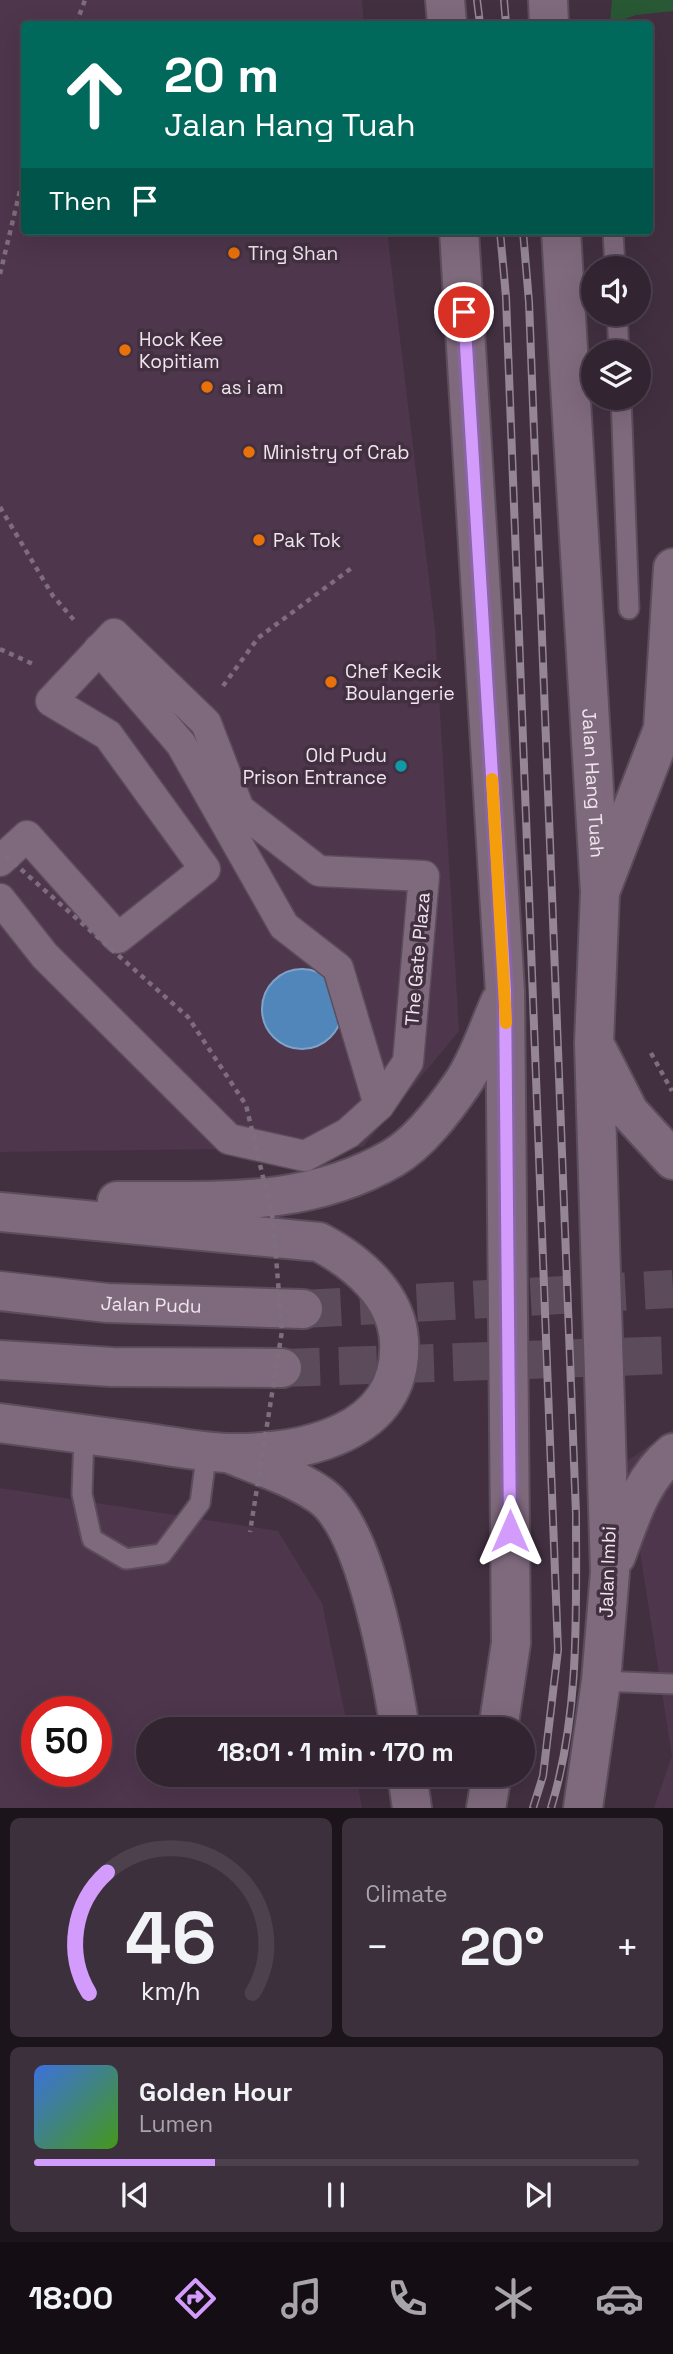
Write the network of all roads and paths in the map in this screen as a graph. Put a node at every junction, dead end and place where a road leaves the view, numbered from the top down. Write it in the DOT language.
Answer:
graph roads {
  1 [pos="85,0"];
  2 [pos="445,0"];
  3 [pos="548,0"];
  4 [pos="77,21"];
  5 [pos="447,21"];
  6 [pos="549,21"];
  7 [pos="21,186"];
  8 [pos="459,235"];
  9 [pos="561,235"];
  10 [pos="613,235"];
  11 [pos="614,256"];
  12 [pos="0,274"];
  13 [pos="621,410"];
  14 [pos="0,506"];
  15 [pos="353,567"];
  16 [pos="673,568"];
  17 [pos="629,609"];
  18 [pos="99,649"];
  19 [pos="201,717"];
  20 [pos="219,845"];
  21 [pos="3,858"];
  22 [pos="252,869"];
  23 [pos="600,892"];
  24 [pos="0,899"];
  25 [pos="505,991"];
  26 [pos="594,1043"];
  27 [pos="646,1044"];
  28 [pos="673,1093"];
  29 [pos="379,1105"];
  30 [pos="673,1160"];
  31 [pos="0,1212"];
  32 [pos="0,1291"];
  33 [pos="303,1309"];
  34 [pos="604,1335"];
  35 [pos="0,1360"];
  36 [pos="282,1368"];
  37 [pos="0,1423"];
  38 [pos="84,1434"];
  39 [pos="217,1451"];
  40 [pos="673,1452"];
  41 [pos="250,1532"];
  42 [pos="610,1572"];
  43 [pos="601,1681"];
  44 [pos="673,1684"];
  45 [pos="398,1717"];
  46 [pos="500,1717"];
  47 [pos="409,1787"];
  48 [pos="490,1787"];
  49 [pos="412,1808"];
  50 [pos="486,1808"];
  51 [pos="583,1808"];
  1 -- 4 [label="path"];
  2 -- 5 [label="main road"];
  3 -- 6 [label="main road"];
  7 -- 12 [label="path"];
  8 -- 25 [label="main road"];
  9 -- 23 [label="main road, Jalan Hang Tuah"];
  10 -- 11 [label="lane"];
  13 -- 17 [label="lane"];
  14 -- 18 [label="path"];
  15 -- 19 [label="path"];
  16 -- 23 [label="main road"];
  18 -- 19 [label="street, The Gate Plaza"];
  18 -- 21 [label="street"];
  18 -- 22 [label="street"];
  19 -- 29 [label="street, The Gate Plaza"];
  20 -- 22 [label="street"];
  21 -- 41 [label="path, bridge"];
  22 -- 29 [label="street"];
  23 -- 26 [label="main road, Jalan Hang Tuah"];
  24 -- 29 [label="street, The Gate Plaza"];
  25 -- 31 [label="main road"];
  25 -- 46 [label="main road"];
  26 -- 30 [label="main road"];
  26 -- 34 [label="main road, Jalan Hang Tuah"];
  27 -- 28 [label="path"];
  31 -- 39 [label="main road"];
  32 -- 33 [label="main road, Jalan Pudu"];
  34 -- 42 [label="main road, Jalan Imbi"];
  35 -- 36 [label="main road"];
  37 -- 38 [label="main road"];
  38 -- 39 [label="main road"];
  38 -- 39 [label="lane"];
  39 -- 45 [label="main road"];
  40 -- 42 [label="main road"];
  42 -- 43 [label="main road, Jalan Imbi"];
  43 -- 44 [label="lane"];
  43 -- 51 [label="main road, Jalan Imbi"];
  47 -- 49 [label="main road"];
  48 -- 50 [label="main road"];
}
